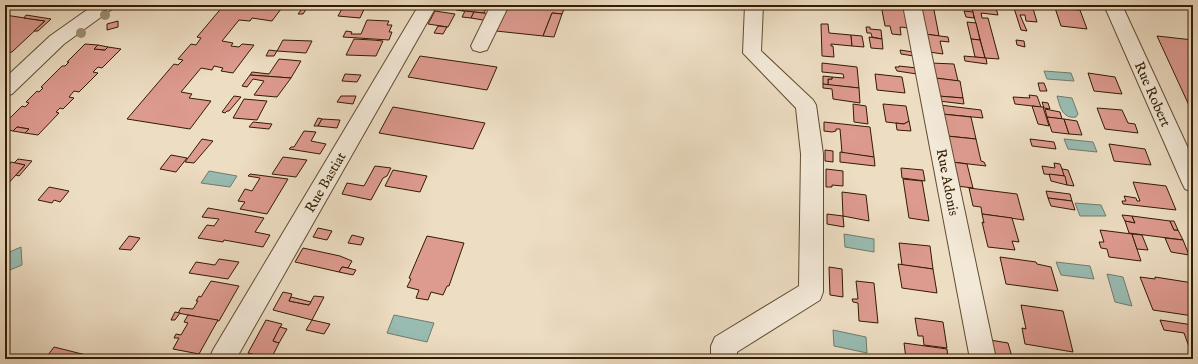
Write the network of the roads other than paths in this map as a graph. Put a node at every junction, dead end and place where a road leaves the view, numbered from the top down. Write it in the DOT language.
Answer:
graph roads {
  1 [pos="106,5"];
  2 [pos="428,5"];
  3 [pos="500,5"];
  4 [pos="754,5"];
  5 [pos="912,5"];
  6 [pos="1113,5"];
  7 [pos="480,46"];
  8 [pos="5,89"];
  9 [pos="1193,183"];
  10 [pos="222,359"];
  11 [pos="724,359"];
  12 [pos="984,359"];
  1 -- 8 [label="street"];
  2 -- 10 [label="street, Rue Bastiat"];
  3 -- 7 [label="street"];
  4 -- 11 [label="street"];
  5 -- 12 [label="street, Rue Adonis"];
  6 -- 9 [label="street, Rue Robert"];
}
